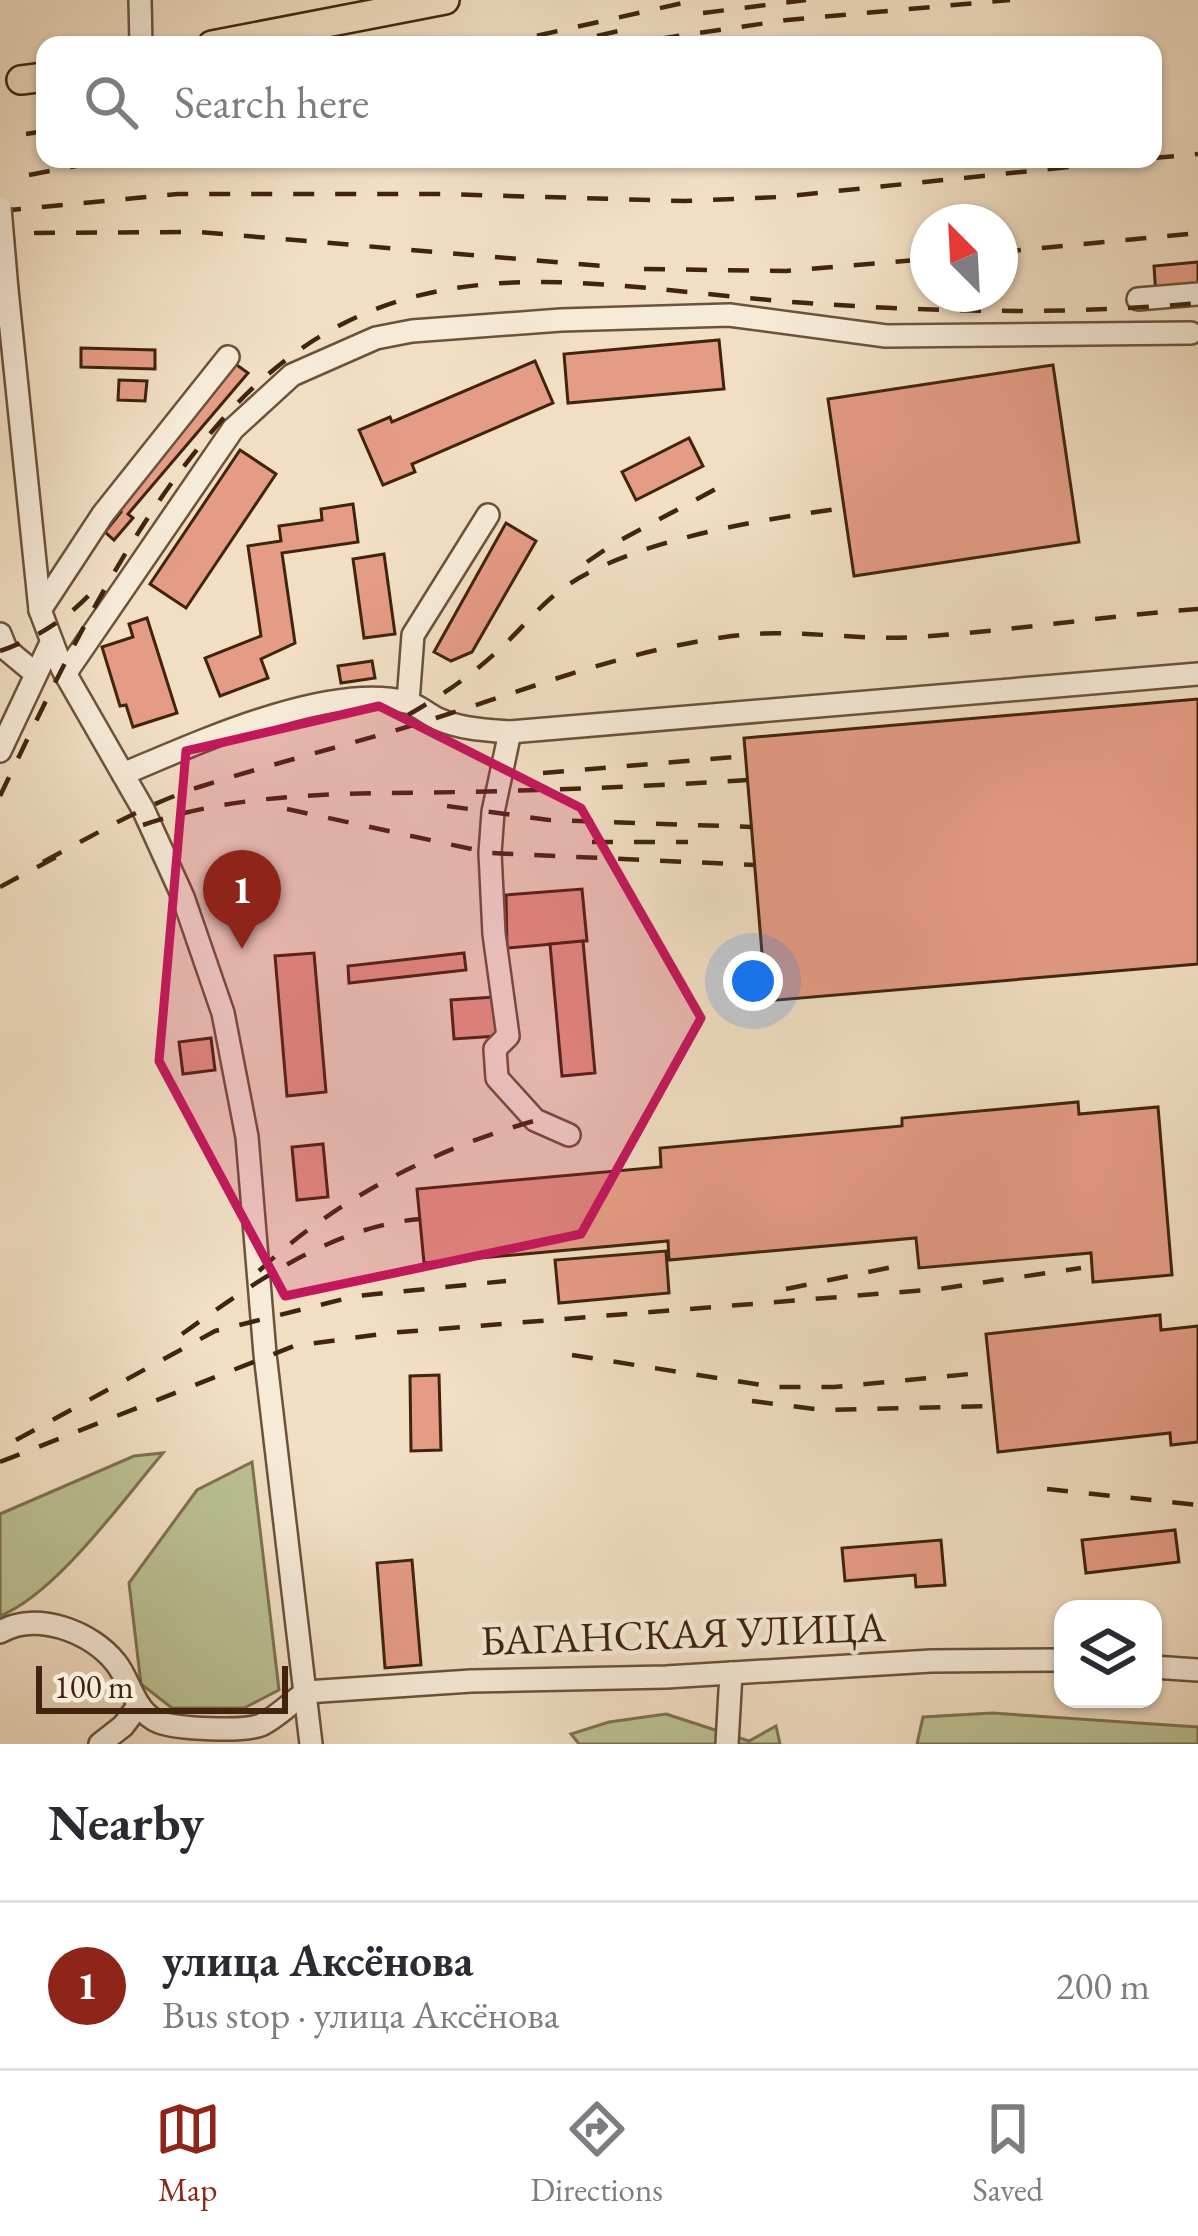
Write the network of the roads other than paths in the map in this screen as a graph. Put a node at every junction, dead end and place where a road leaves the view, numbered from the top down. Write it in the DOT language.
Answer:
graph roads {
  1 [pos="140,0"];
  2 [pos="445,0"];
  3 [pos="375,7"];
  4 [pos="141,36"];
  5 [pos="251,36"];
  6 [pos="0,208"];
  7 [pos="1198,294"];
  8 [pos="1138,299"];
  9 [pos="1191,333"];
  10 [pos="228,357"];
  11 [pos="488,515"];
  12 [pos="40,610"];
  13 [pos="0,634"];
  14 [pos="50,645"];
  15 [pos="36,674"];
  16 [pos="65,674"];
  17 [pos="1198,674"];
  18 [pos="408,702"];
  19 [pos="510,732"];
  20 [pos="0,751"];
  21 [pos="123,774"];
  22 [pos="568,1135"];
  23 [pos="0,1632"];
  24 [pos="1054,1660"];
  25 [pos="1162,1667"];
  26 [pos="1198,1670"];
  27 [pos="731,1673"];
  28 [pos="306,1692"];
  29 [pos="139,1705"];
  30 [pos="127,1735"];
  31 [pos="100,1744"];
  32 [pos="311,1744"];
  33 [pos="727,1744"];
  1 -- 4 [label="street"];
  2 -- 3 [label="main road"];
  3 -- 5 [label="main road"];
  6 -- 12 [label="street, bridge"];
  7 -- 8 [label="street"];
  9 -- 16 [label="street"];
  10 -- 12 [label="street"];
  11 -- 18 [label="street"];
  12 -- 14 [label="street"];
  13 -- 15 [label="street"];
  14 -- 15 [label="street"];
  14 -- 16 [label="street"];
  15 -- 20 [label="street"];
  16 -- 21 [label="street"];
  17 -- 19 [label="street"];
  18 -- 19 [label="street"];
  18 -- 21 [label="street"];
  19 -- 22 [label="street"];
  21 -- 28 [label="street"];
  23 -- 29 [label="street"];
  24 -- 27 [label="street, БАГАНСКАЯ УЛИЦА"];
  25 -- 26 [label="street"];
  27 -- 28 [label="street, БАГАНСКАЯ УЛИЦА"];
  27 -- 33 [label="street"];
  28 -- 29 [label="street"];
  28 -- 32 [label="street"];
  29 -- 30 [label="street"];
  30 -- 31 [label="street"];
}
